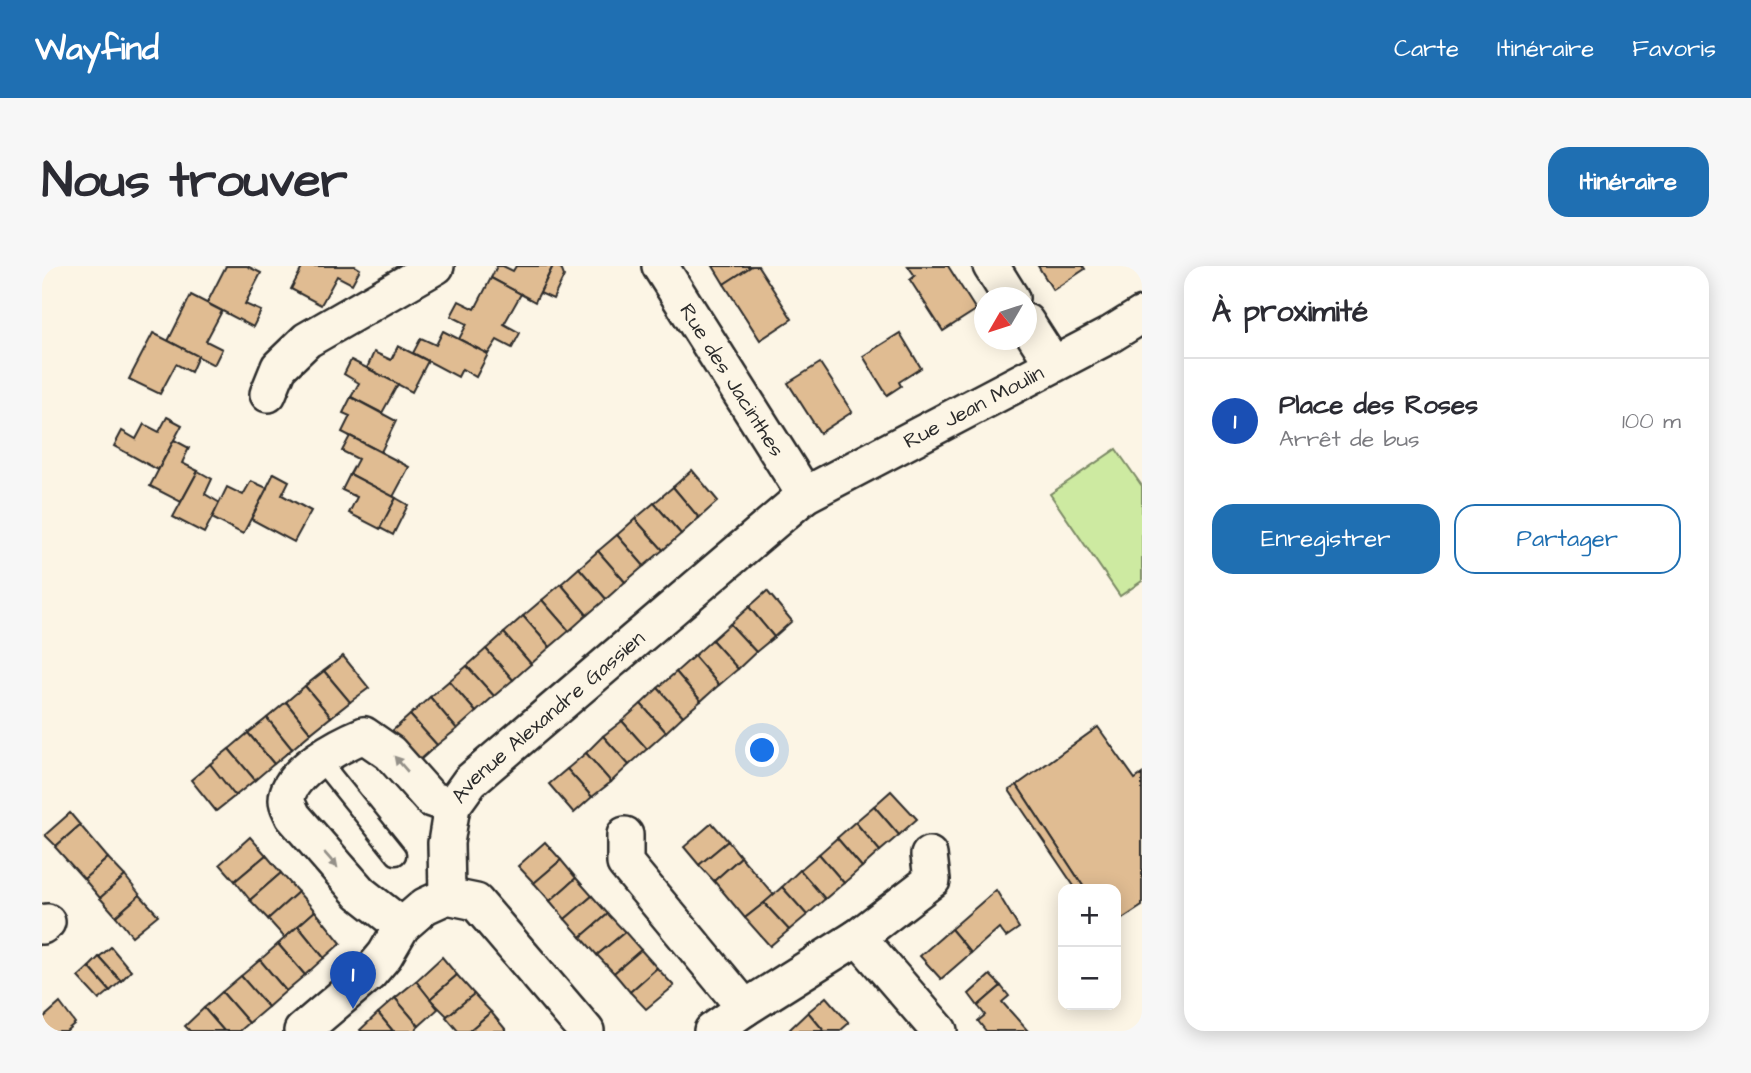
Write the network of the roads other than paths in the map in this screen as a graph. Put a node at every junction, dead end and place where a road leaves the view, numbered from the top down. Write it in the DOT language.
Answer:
graph roads {
  1 [pos="436,266"];
  2 [pos="660,266"];
  3 [pos="991,266"];
  4 [pos="1004,287"];
  5 [pos="1142,315"];
  6 [pos="1037,338"];
  7 [pos="1053,364"];
  8 [pos="268,394"];
  9 [pos="805,495"];
  10 [pos="318,758"];
  11 [pos="452,806"];
  12 [pos="625,835"];
  13 [pos="396,855"];
  14 [pos="929,855"];
  15 [pos="447,896"];
  16 [pos="402,926"];
  17 [pos="858,937"];
  18 [pos="745,1007"];
  19 [pos="302,1031"];
  20 [pos="586,1031"];
  21 [pos="712,1031"];
  22 [pos="939,1031"];
  1 -- 8 [label="street"];
  2 -- 9 [label="street, Rue des Jacinthes"];
  3 -- 4 [label="street"];
  5 -- 7 [label="street, Rue Jean Moulin"];
  6 -- 7 [label="street"];
  7 -- 9 [label="street, Rue Jean Moulin"];
  9 -- 11 [label="street, Avenue Alexandre Gassien"];
  11 -- 10 [label="street, one-way"];
  10 -- 13 [label="lane"];
  10 -- 16 [label="street, one-way"];
  11 -- 15 [label="street, Avenue Alexandre Gassien"];
  12 -- 18 [label="street"];
  14 -- 17 [label="street"];
  15 -- 16 [label="street"];
  15 -- 20 [label="street"];
  16 -- 19 [label="street"];
  17 -- 18 [label="street"];
  17 -- 22 [label="street"];
  18 -- 21 [label="street"];
}
